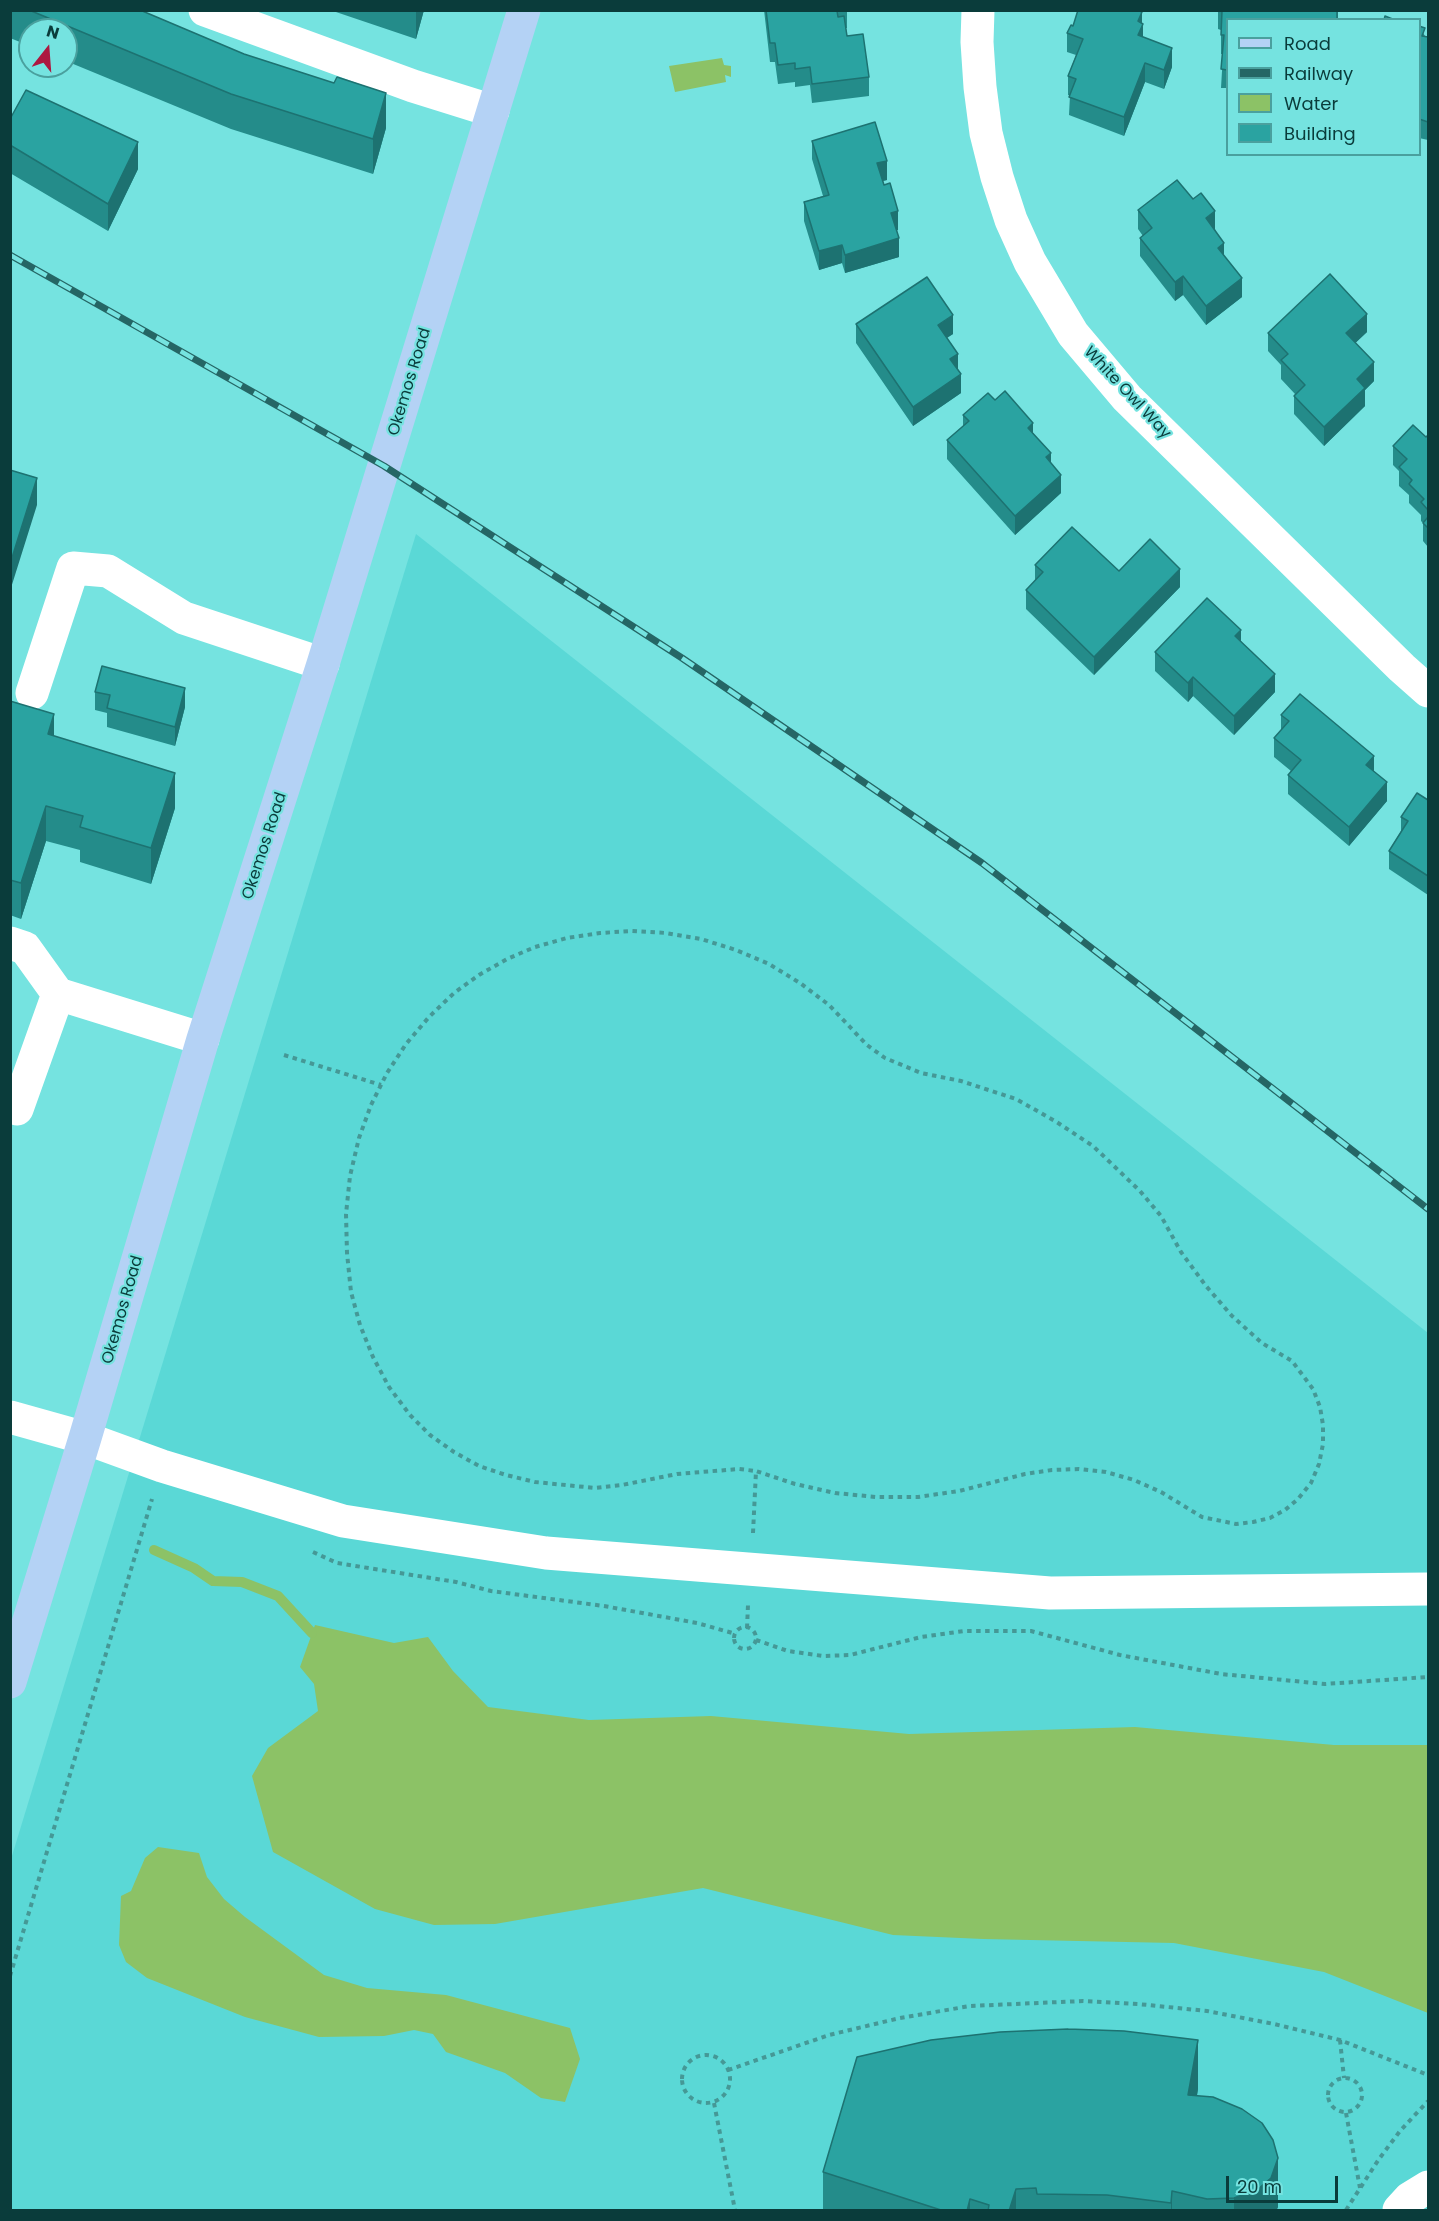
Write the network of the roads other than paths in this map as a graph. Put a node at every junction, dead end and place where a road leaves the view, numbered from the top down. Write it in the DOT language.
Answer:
graph roads {
  1 [pos="205,10"];
  2 [pos="524,10"];
  3 [pos="978,10"];
  4 [pos="493,111"];
  5 [pos="323,664"];
  6 [pos="1428,692"];
  7 [pos="32,693"];
  8 [pos="10,943"];
  9 [pos="58,994"];
  10 [pos="203,1039"];
  11 [pos="17,1109"];
  12 [pos="10,1417"];
  13 [pos="85,1438"];
  14 [pos="1428,1589"];
  15 [pos="10,1682"];
  16 [pos="1428,2187"];
  17 [pos="1399,2211"];
  1 -- 4 [label="street"];
  2 -- 4 [label="main road, Okemos Road"];
  3 -- 6 [label="street, White Owl Way"];
  4 -- 5 [label="main road, Okemos Road"];
  5 -- 7 [label="street"];
  5 -- 10 [label="main road, Okemos Road"];
  8 -- 9 [label="street"];
  9 -- 10 [label="street"];
  9 -- 11 [label="street"];
  10 -- 13 [label="main road, Okemos Road"];
  12 -- 13 [label="street"];
  13 -- 14 [label="street"];
  13 -- 15 [label="main road, Okemos Road"];
  16 -- 17 [label="street"];
}
